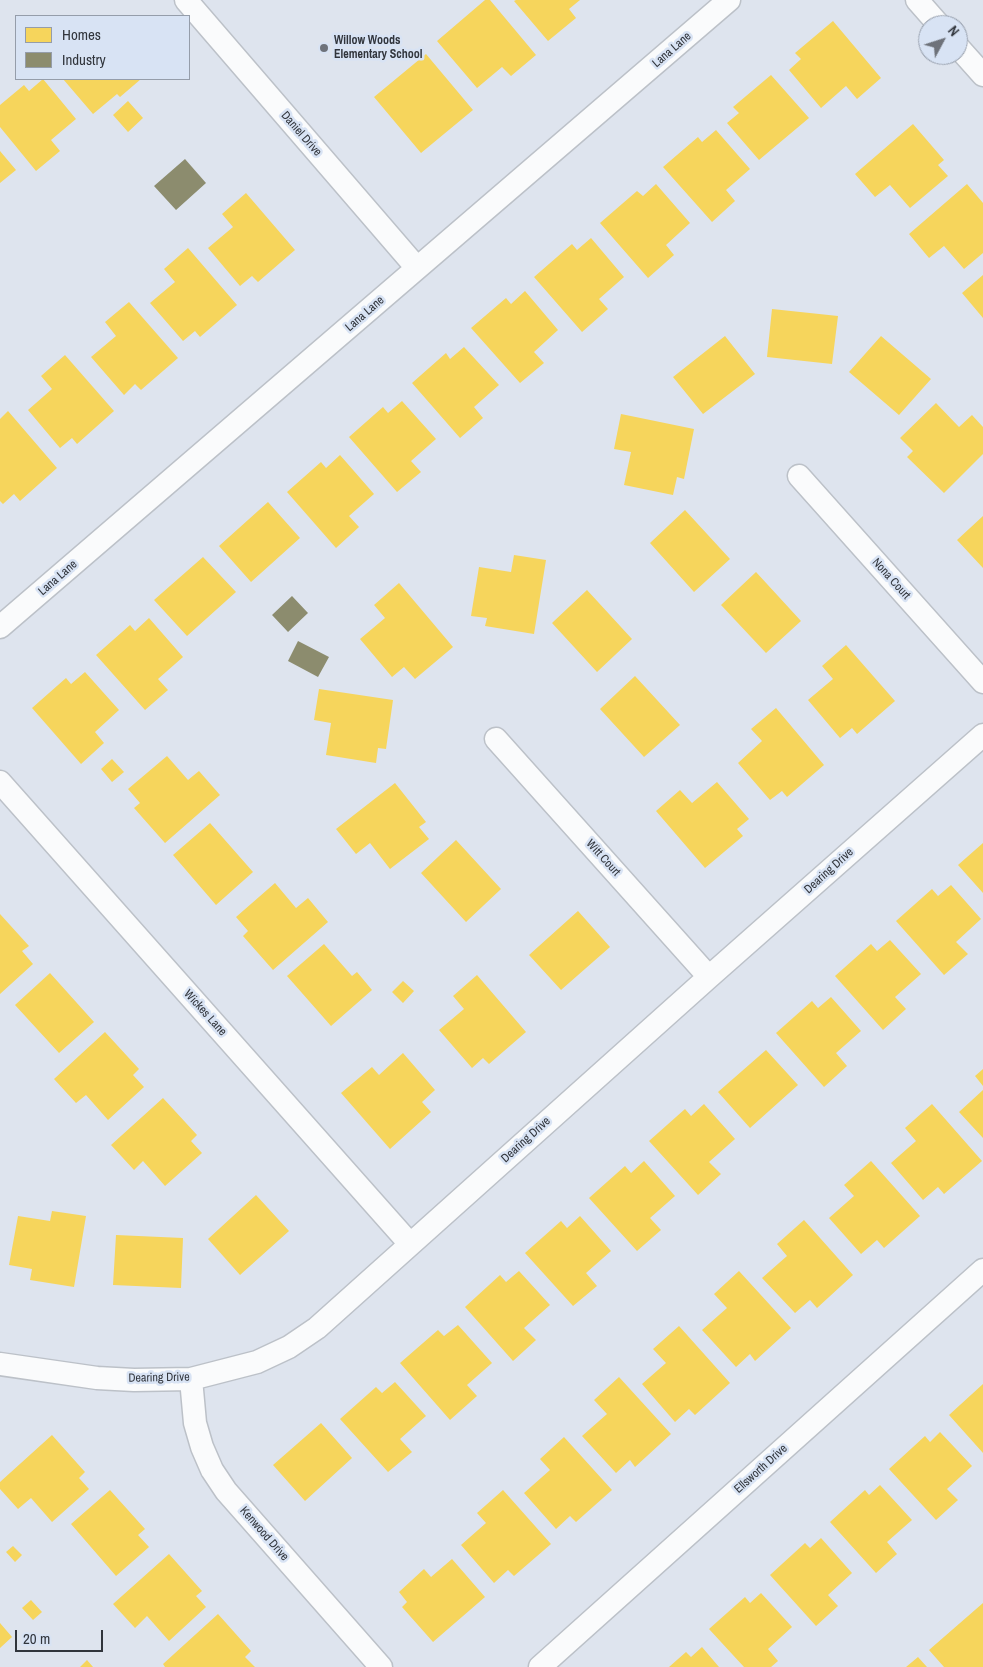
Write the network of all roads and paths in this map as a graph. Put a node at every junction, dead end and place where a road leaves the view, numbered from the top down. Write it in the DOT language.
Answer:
graph roads {
  1 [pos="186,0"];
  2 [pos="729,0"];
  3 [pos="917,0"];
  4 [pos="930,15"];
  5 [pos="968,58"];
  6 [pos="983,75"];
  7 [pos="417,268"];
  8 [pos="799,476"];
  9 [pos="0,627"];
  10 [pos="983,682"];
  11 [pos="983,735"];
  12 [pos="496,739"];
  13 [pos="0,782"];
  14 [pos="710,976"];
  15 [pos="410,1244"];
  16 [pos="983,1270"];
  17 [pos="0,1364"];
  18 [pos="190,1378"];
  19 [pos="381,1667"];
  20 [pos="540,1667"];
  1 -- 7 [label="street, Daniel Drive"];
  2 -- 7 [label="street, Lana Lane"];
  3 -- 4 [label="street"];
  5 -- 6 [label="street"];
  7 -- 9 [label="street, Lana Lane"];
  8 -- 10 [label="street, Nona Court"];
  11 -- 14 [label="street, Dearing Drive"];
  12 -- 14 [label="street, Witt Court"];
  13 -- 15 [label="street, Wickes Lane"];
  14 -- 15 [label="street, Dearing Drive"];
  15 -- 18 [label="street, Dearing Drive"];
  16 -- 20 [label="street, Ellsworth Drive"];
  17 -- 18 [label="street, Dearing Drive"];
  18 -- 19 [label="street, Kenwood Drive"];
}
